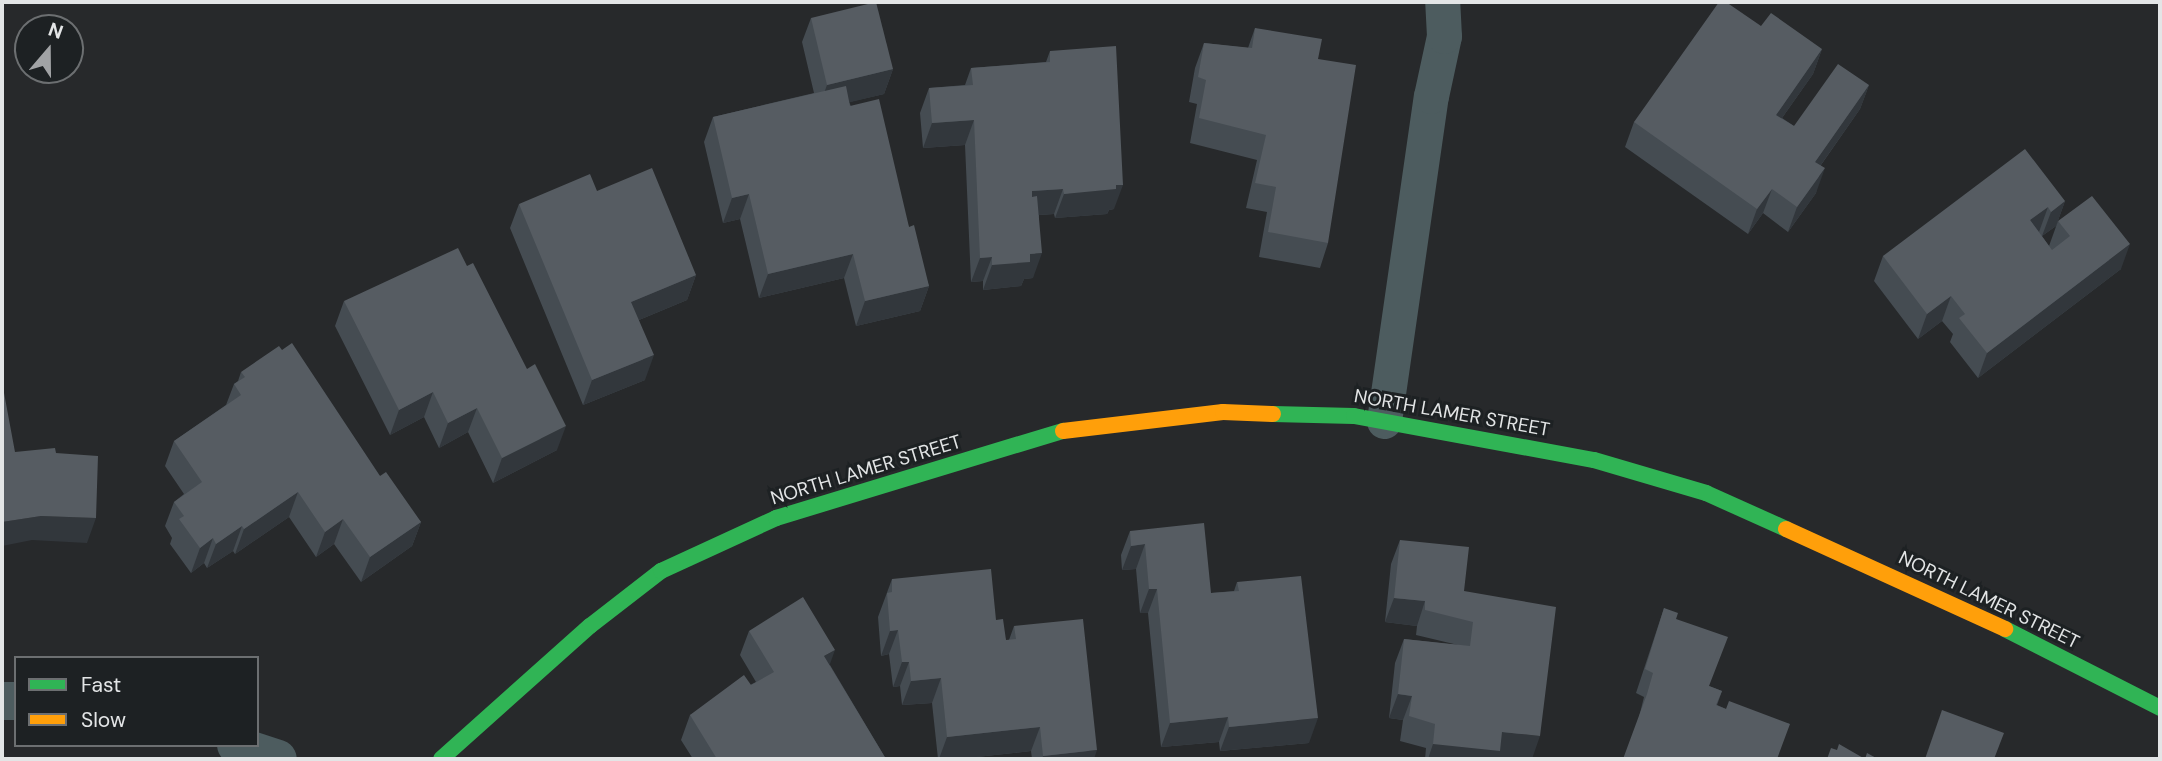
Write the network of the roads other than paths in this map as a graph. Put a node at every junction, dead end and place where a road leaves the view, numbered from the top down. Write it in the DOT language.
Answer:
graph roads {
  1 [pos="1442,2"];
  2 [pos="1384,421"];
  3 [pos="2160,708"];
  4 [pos="242,747"];
  5 [pos="278,759"];
  6 [pos="441,759"];
  1 -- 2 [label="lane"];
  2 -- 3 [label="street, NORTH LAMER STREET"];
  2 -- 6 [label="street, NORTH LAMER STREET"];
  4 -- 5 [label="street"];
}
